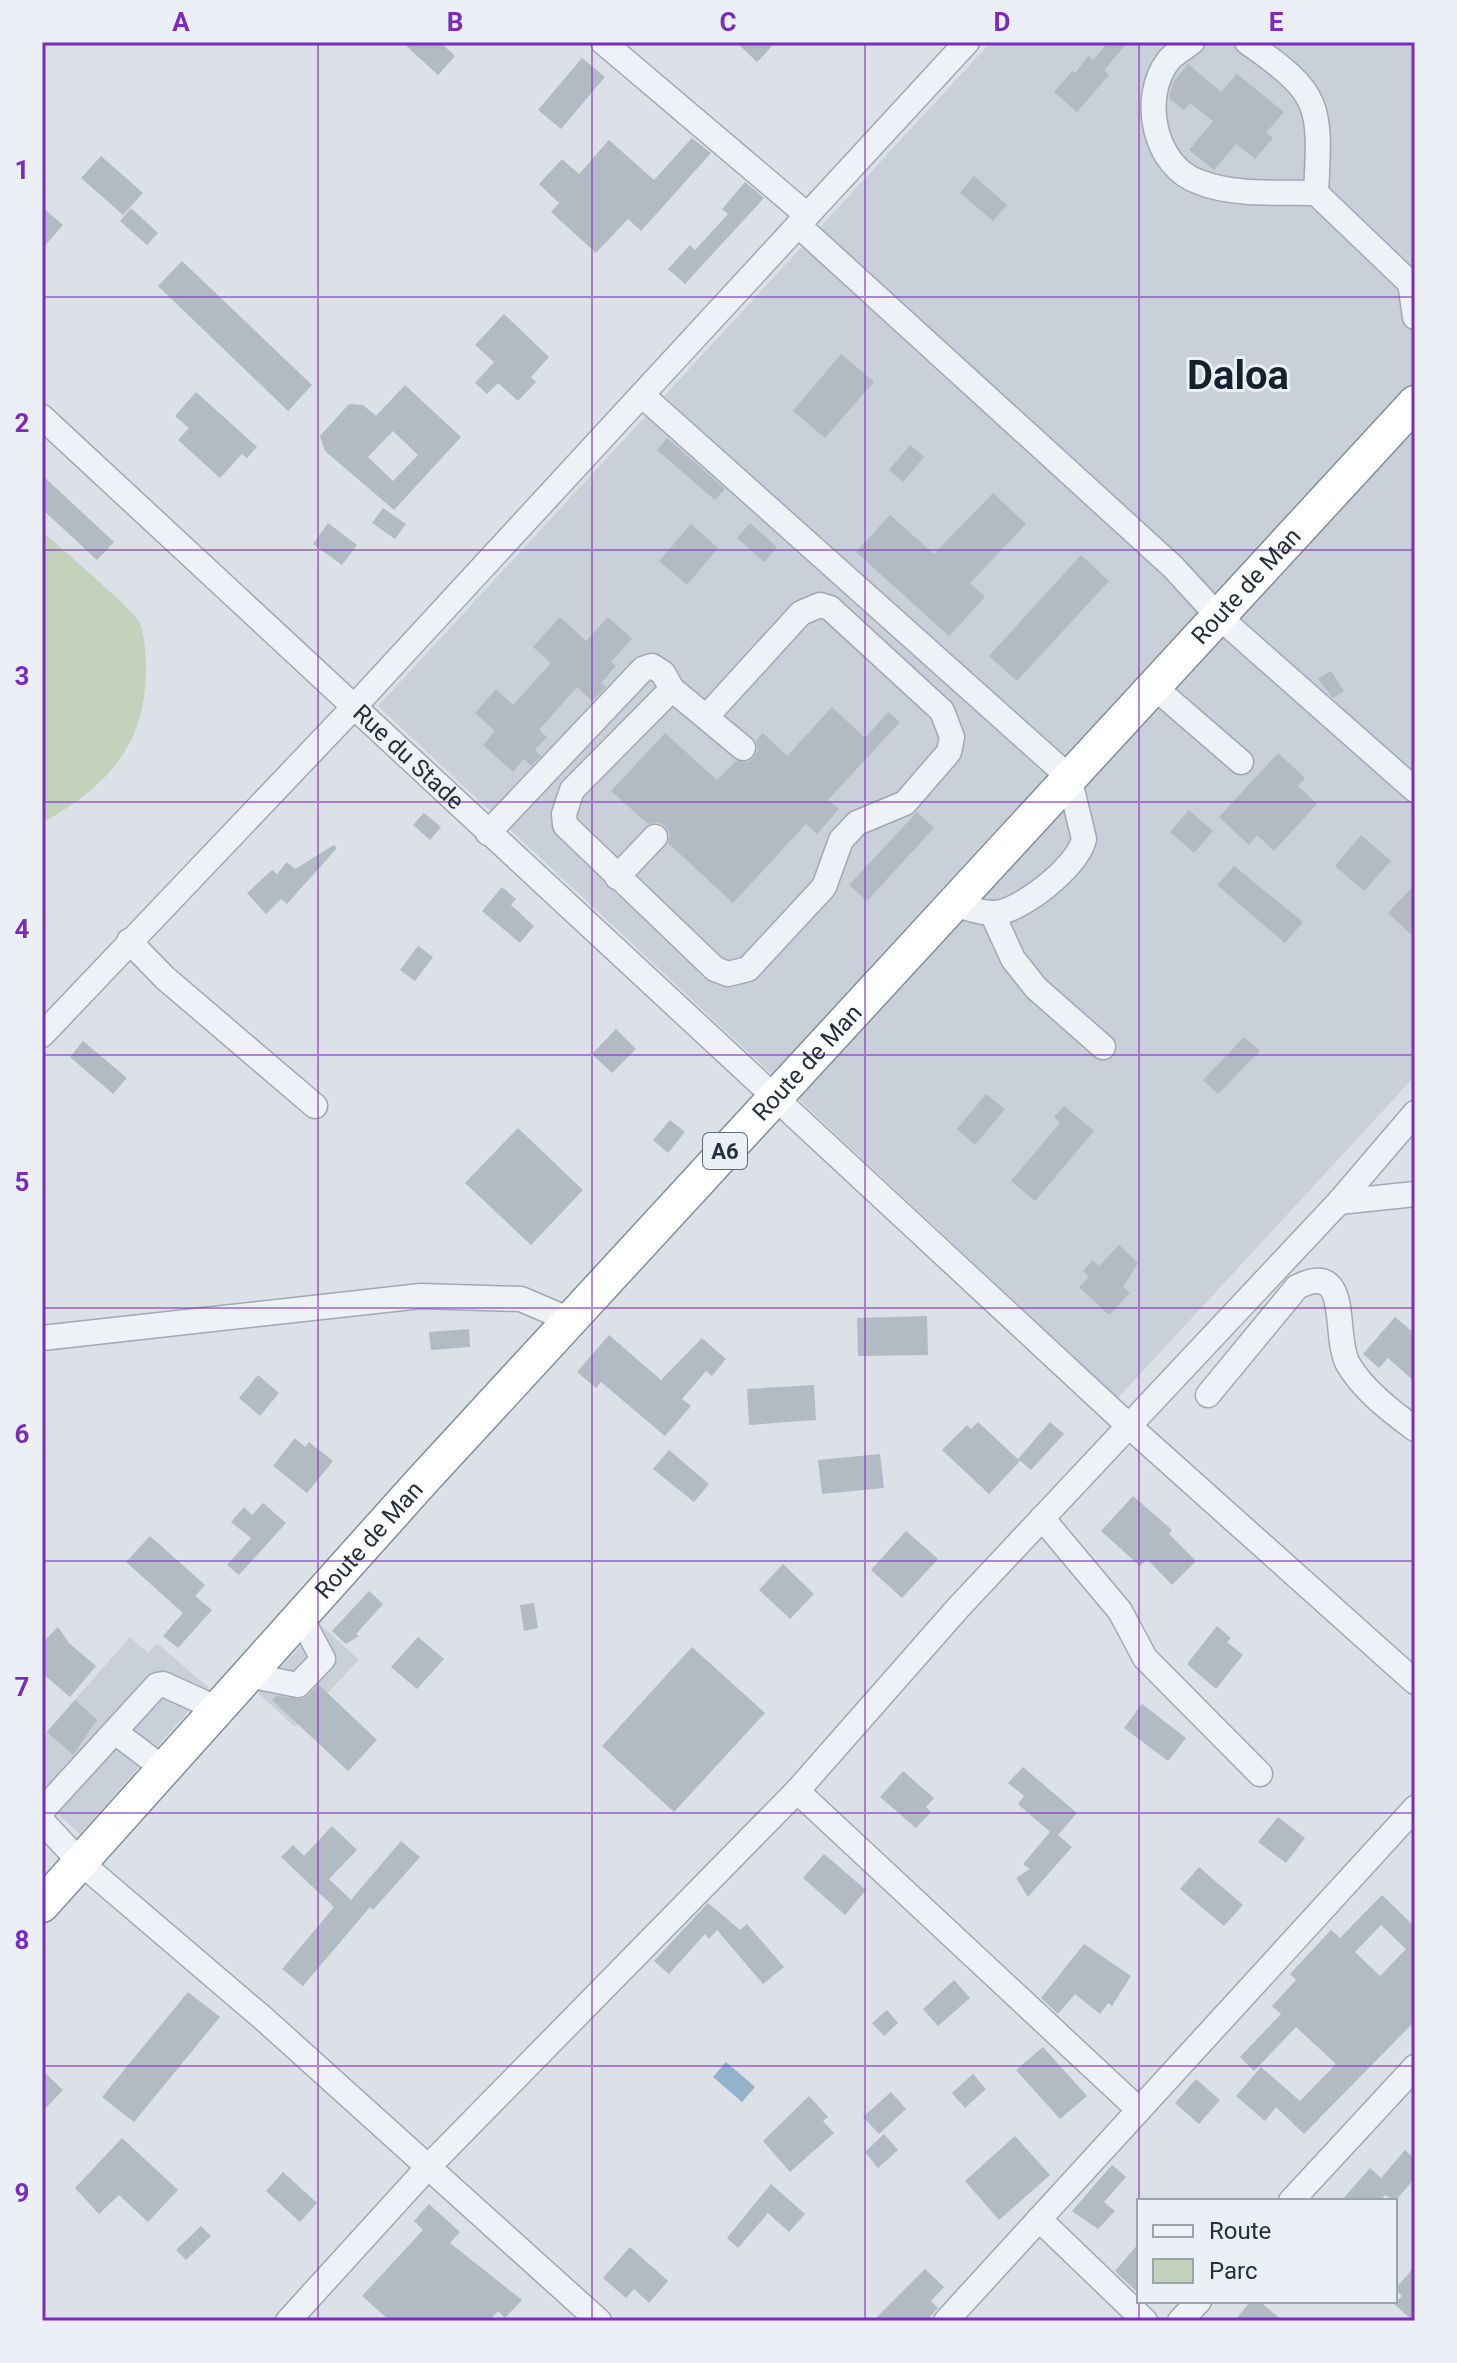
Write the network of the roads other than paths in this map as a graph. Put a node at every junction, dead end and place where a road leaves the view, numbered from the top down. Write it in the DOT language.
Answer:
graph roads {
  1 [pos="603,42"];
  2 [pos="967,42"];
  3 [pos="1192,42"];
  4 [pos="1247,42"];
  5 [pos="1316,193"];
  6 [pos="803,220"];
  7 [pos="1413,283"];
  8 [pos="1415,317"];
  9 [pos="642,395"];
  10 [pos="1415,403"];
  11 [pos="42,417"];
  12 [pos="1218,616"];
  13 [pos="1153,686"];
  14 [pos="672,689"];
  15 [pos="353,708"];
  16 [pos="707,716"];
  17 [pos="743,748"];
  18 [pos="1241,762"];
  19 [pos="1069,777"];
  20 [pos="1415,790"];
  21 [pos="488,833"];
  22 [pos="655,837"];
  23 [pos="617,877"];
  24 [pos="952,904"];
  25 [pos="992,913"];
  26 [pos="129,941"];
  27 [pos="42,1035"];
  28 [pos="1103,1047"];
  29 [pos="777,1095"];
  30 [pos="315,1106"];
  31 [pos="1415,1113"];
  32 [pos="1415,1194"];
  33 [pos="1339,1202"];
  34 [pos="570,1320"];
  35 [pos="42,1338"];
  36 [pos="1208,1395"];
  37 [pos="1129,1426"];
  38 [pos="1415,1429"];
  39 [pos="1042,1518"];
  40 [pos="300,1616"];
  41 [pos="248,1675"];
  42 [pos="1415,1682"];
  43 [pos="218,1709"];
  44 [pos="115,1732"];
  45 [pos="164,1769"];
  46 [pos="1260,1774"];
  47 [pos="797,1791"];
  48 [pos="1415,1808"];
  49 [pos="42,1811"];
  50 [pos="42,1821"];
  51 [pos="80,1862"];
  52 [pos="42,1905"];
  53 [pos="1415,2067"];
  54 [pos="1139,2110"];
  55 [pos="429,2166"];
  56 [pos="1293,2199"];
  57 [pos="1039,2219"];
  58 [pos="1197,2303"];
  59 [pos="580,2312"];
  60 [pos="288,2321"];
  61 [pos="599,2321"];
  62 [pos="946,2321"];
  63 [pos="1145,2321"];
  64 [pos="1180,2321"];
  1 -- 6 [label="street"];
  2 -- 6 [label="street"];
  3 -- 5 [label="street"];
  4 -- 5 [label="street"];
  5 -- 7 [label="street"];
  6 -- 9 [label="street"];
  6 -- 12 [label="street"];
  7 -- 8 [label="street"];
  9 -- 15 [label="street"];
  9 -- 19 [label="street"];
  10 -- 12 [label="highway, Route de Man / A6"];
  11 -- 15 [label="street, Rue du Stade"];
  12 -- 13 [label="highway, Route de Man / A6"];
  12 -- 20 [label="street"];
  13 -- 18 [label="street"];
  13 -- 19 [label="highway, Route de Man / A6"];
  14 -- 16 [label="street"];
  14 -- 21 [label="street"];
  14 -- 23 [label="street"];
  15 -- 21 [label="street, Rue du Stade"];
  15 -- 26 [label="street"];
  16 -- 17 [label="street"];
  16 -- 23 [label="street"];
  19 -- 24 [label="highway, Route de Man / A6"];
  19 -- 25 [label="street"];
  21 -- 29 [label="street, Rue du Stade"];
  22 -- 23 [label="street"];
  24 -- 25 [label="street"];
  24 -- 29 [label="highway, Route de Man / A6"];
  25 -- 28 [label="street"];
  26 -- 27 [label="street"];
  26 -- 30 [label="street"];
  29 -- 34 [label="highway, Route de Man / A6"];
  29 -- 37 [label="street, Rue du Stade"];
  31 -- 33 [label="street"];
  32 -- 33 [label="street"];
  33 -- 37 [label="street"];
  34 -- 35 [label="street"];
  34 -- 40 [label="highway, Route de Man / A6"];
  36 -- 38 [label="street"];
  37 -- 39 [label="street"];
  37 -- 42 [label="street, Rue du Stade"];
  39 -- 46 [label="street"];
  39 -- 47 [label="street"];
  40 -- 41 [label="highway, Route de Man / A6"];
  40 -- 41 [label="street"];
  41 -- 43 [label="highway, Route de Man / A6"];
  43 -- 44 [label="street"];
  43 -- 45 [label="highway, Route de Man / A6"];
  44 -- 45 [label="street"];
  44 -- 49 [label="street"];
  45 -- 51 [label="highway, Route de Man / A6"];
  47 -- 54 [label="street"];
  47 -- 55 [label="street"];
  48 -- 54 [label="street"];
  50 -- 51 [label="street"];
  51 -- 52 [label="highway, Route de Man / A6"];
  51 -- 55 [label="street"];
  53 -- 56 [label="street"];
  54 -- 57 [label="street"];
  55 -- 59 [label="street"];
  55 -- 60 [label="street"];
  57 -- 62 [label="street"];
  57 -- 63 [label="street"];
  58 -- 64 [label="street"];
  59 -- 61 [label="street"];
}
